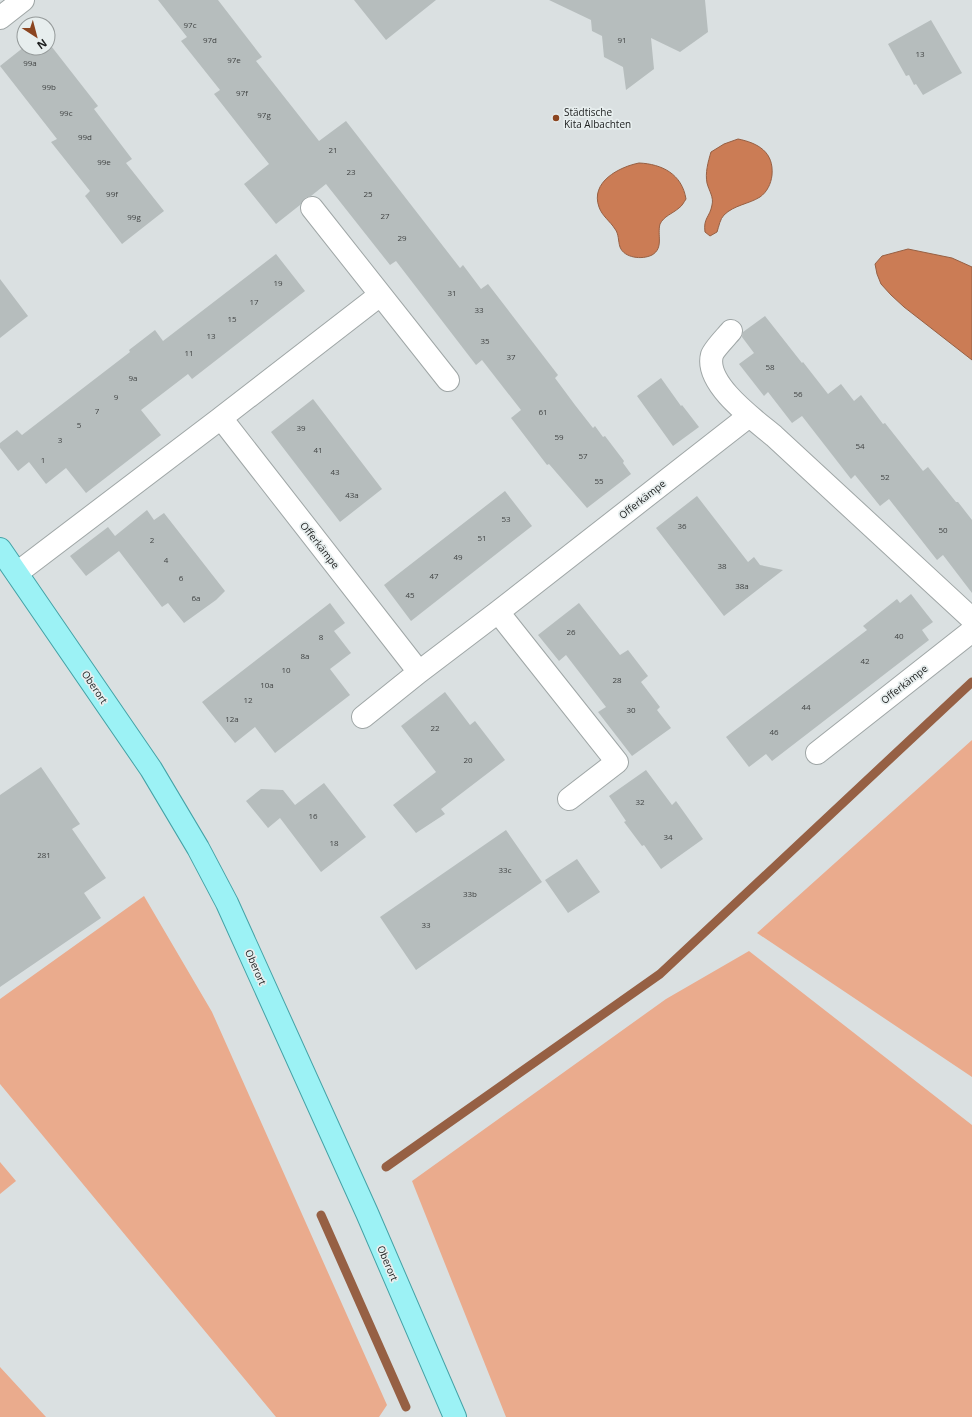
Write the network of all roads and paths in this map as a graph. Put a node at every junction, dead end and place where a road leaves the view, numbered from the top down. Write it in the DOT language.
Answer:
graph roads {
  1 [pos="23,0"];
  2 [pos="0,18"];
  3 [pos="312,208"];
  4 [pos="380,295"];
  5 [pos="732,331"];
  6 [pos="448,380"];
  7 [pos="749,416"];
  8 [pos="221,418"];
  9 [pos="0,549"];
  10 [pos="17,573"];
  11 [pos="498,612"];
  12 [pos="972,618"];
  13 [pos="972,631"];
  14 [pos="419,672"];
  15 [pos="363,717"];
  16 [pos="817,753"];
  17 [pos="568,798"];
  18 [pos="455,1417"];
  1 -- 2 [label="street"];
  3 -- 4 [label="street"];
  4 -- 6 [label="street"];
  4 -- 8 [label="street"];
  5 -- 7 [label="street"];
  7 -- 11 [label="street, Offerkämpe"];
  7 -- 12 [label="street"];
  8 -- 10 [label="street"];
  8 -- 14 [label="street, Offerkämpe"];
  9 -- 10 [label="main road, Oberort"];
  10 -- 18 [label="main road, Oberort"];
  11 -- 14 [label="street, Offerkämpe"];
  11 -- 17 [label="street"];
  13 -- 16 [label="street, Offerkämpe"];
  14 -- 15 [label="street, Offerkämpe"];
}
